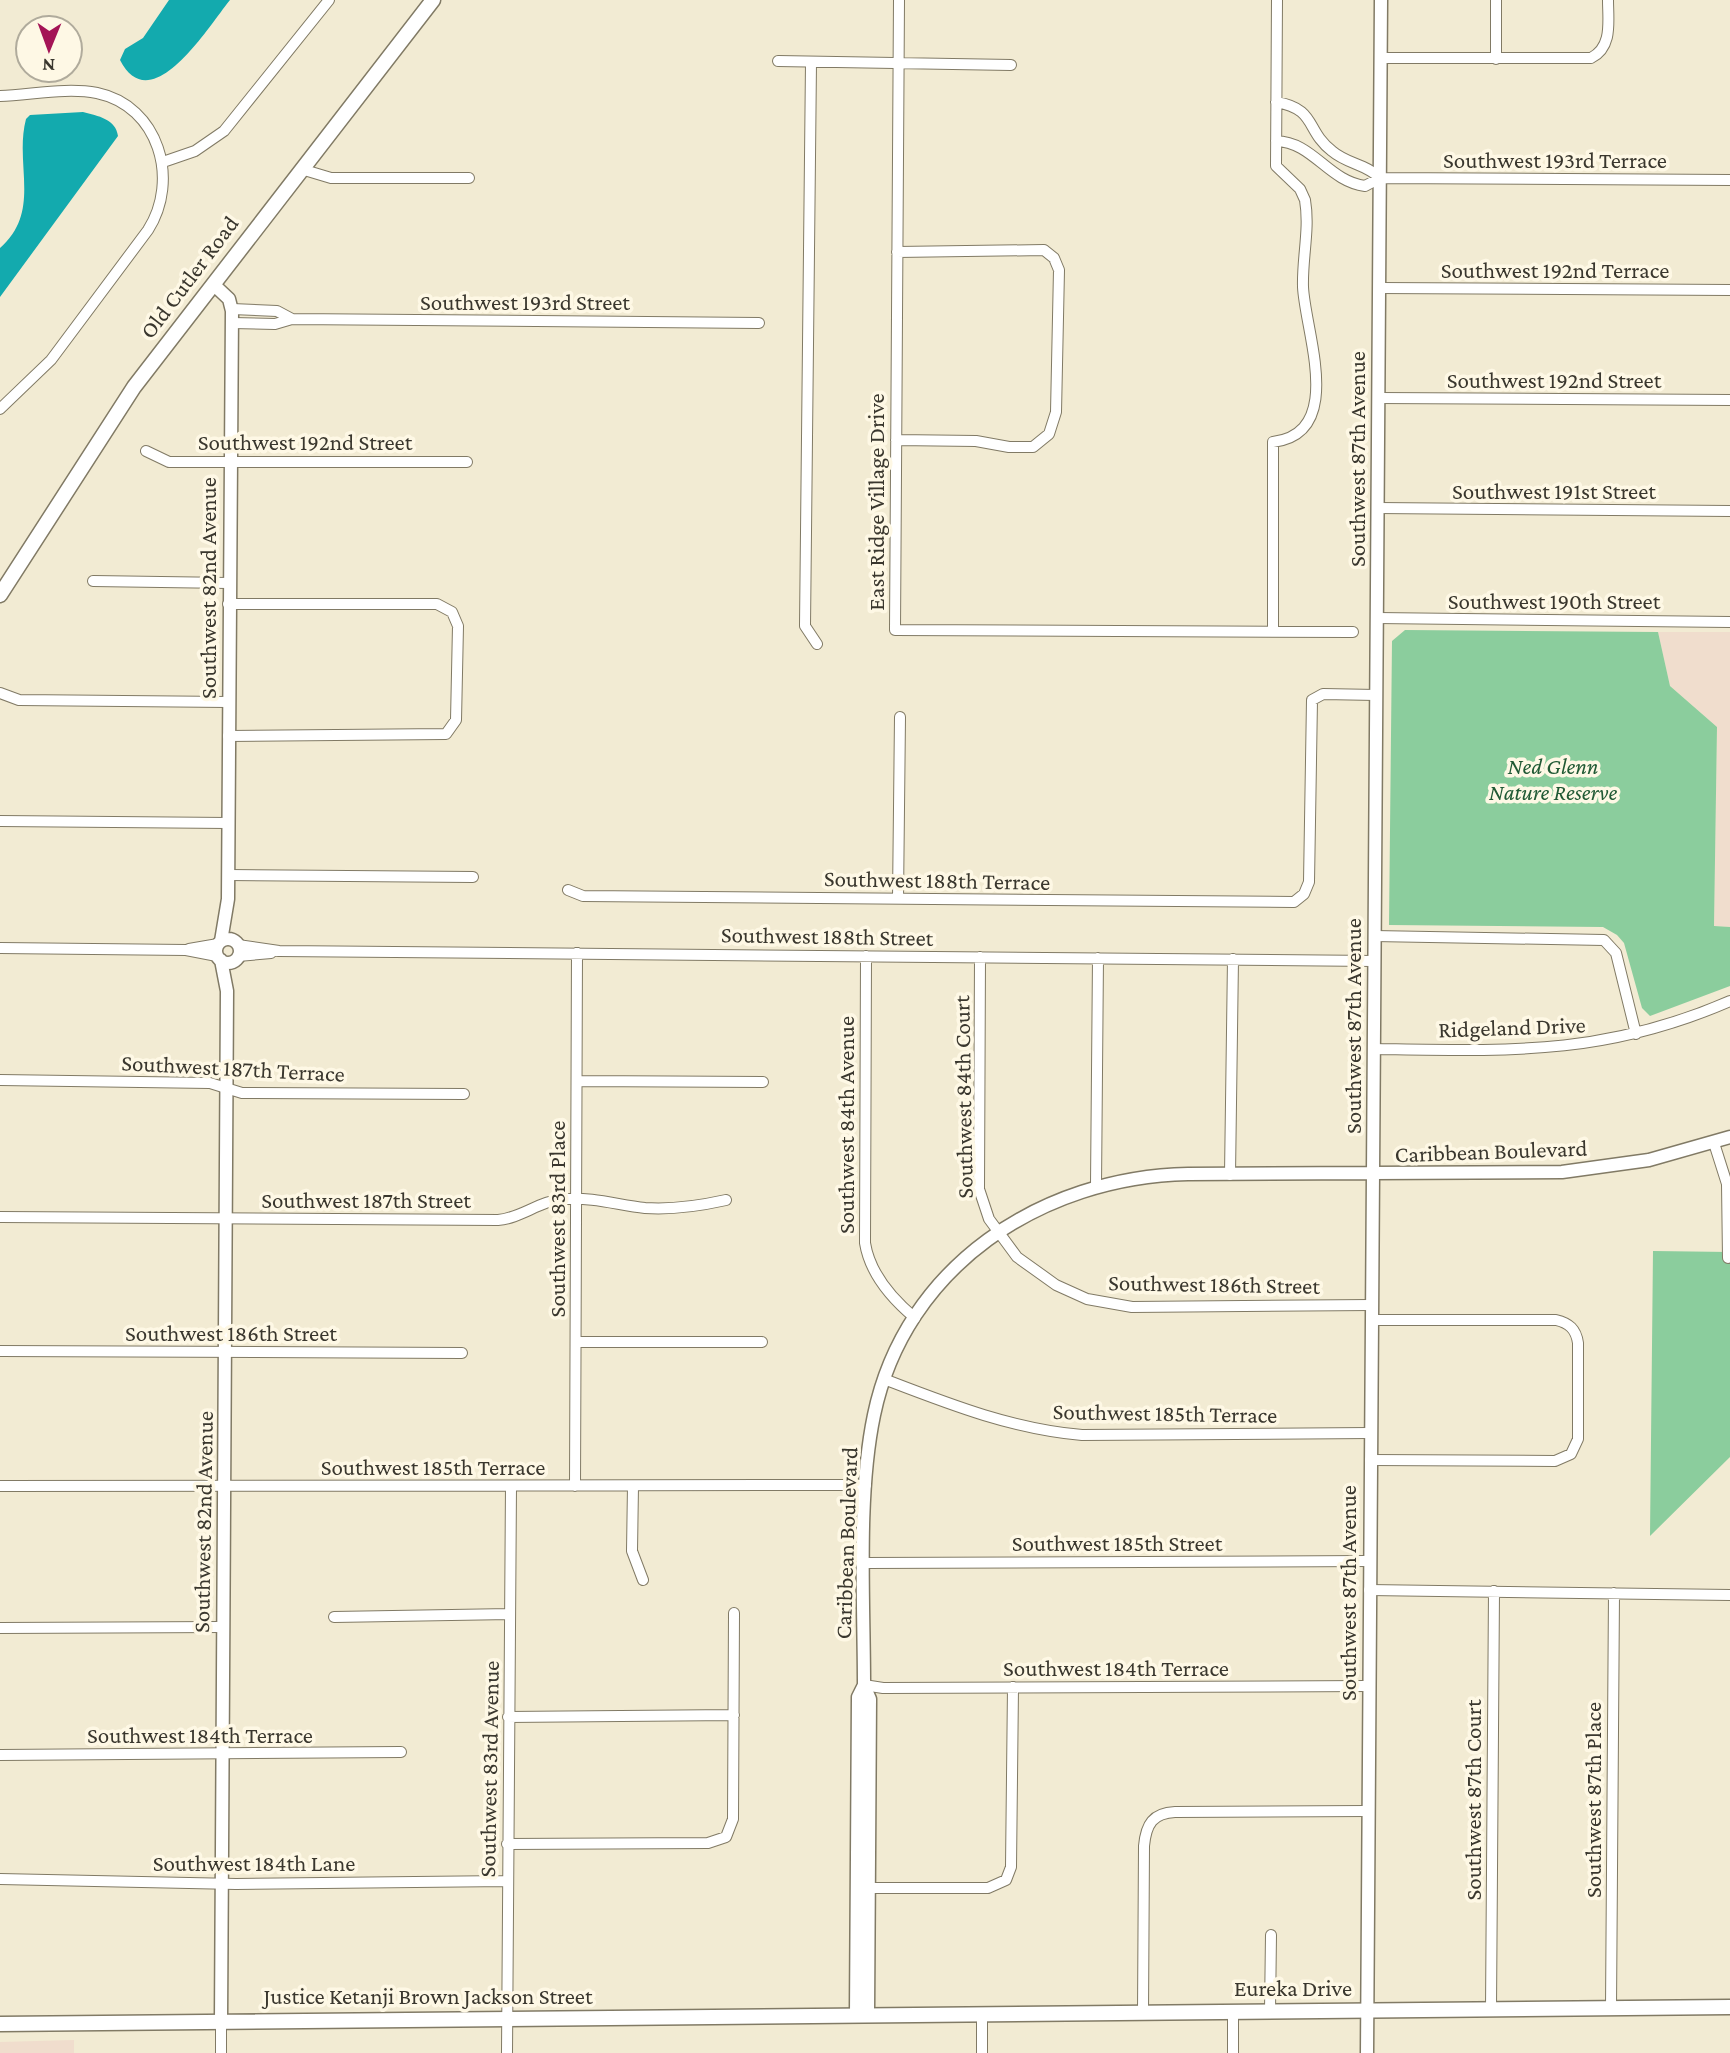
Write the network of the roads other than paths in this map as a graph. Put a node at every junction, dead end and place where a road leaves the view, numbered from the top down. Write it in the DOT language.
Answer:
graph roads {
  1 [pos="329,0"];
  2 [pos="433,0"];
  3 [pos="899,0"];
  4 [pos="1276,0"];
  5 [pos="1381,0"];
  6 [pos="1496,0"];
  7 [pos="1608,0"];
  8 [pos="1381,58"];
  9 [pos="1496,60"];
  10 [pos="778,61"];
  11 [pos="811,63"];
  12 [pos="899,64"];
  13 [pos="1011,65"];
  14 [pos="0,96"];
  15 [pos="1276,102"];
  16 [pos="1321,140"];
  17 [pos="1276,141"];
  18 [pos="1309,152"];
  19 [pos="1344,160"];
  20 [pos="163,162"];
  21 [pos="301,169"];
  22 [pos="1335,175"];
  23 [pos="469,178"];
  24 [pos="1380,178"];
  25 [pos="1730,180"];
  26 [pos="897,252"];
  27 [pos="214,284"];
  28 [pos="1379,288"];
  29 [pos="1730,290"];
  30 [pos="232,309"];
  31 [pos="267,310"];
  32 [pos="292,319"];
  33 [pos="232,323"];
  34 [pos="759,323"];
  35 [pos="267,324"];
  36 [pos="1378,398"];
  37 [pos="1730,400"];
  38 [pos="0,409"];
  39 [pos="896,440"];
  40 [pos="146,451"];
  41 [pos="230,462"];
  42 [pos="467,462"];
  43 [pos="1377,508"];
  44 [pos="1730,511"];
  45 [pos="93,581"];
  46 [pos="229,583"];
  47 [pos="0,595"];
  48 [pos="228,604"];
  49 [pos="1377,618"];
  50 [pos="1730,622"];
  51 [pos="1273,631"];
  52 [pos="1353,632"];
  53 [pos="817,644"];
  54 [pos="0,693"];
  55 [pos="1376,695"];
  56 [pos="228,702"];
  57 [pos="900,717"];
  58 [pos="228,736"];
  59 [pos="0,821"];
  60 [pos="228,823"];
  61 [pos="228,875"];
  62 [pos="473,877"];
  63 [pos="568,890"];
  64 [pos="898,899"];
  65 [pos="1374,936"];
  66 [pos="0,948"];
  67 [pos="227,950"];
  68 [pos="578,953"];
  69 [pos="866,956"];
  70 [pos="980,957"];
  71 [pos="1098,958"];
  72 [pos="1233,959"];
  73 [pos="1374,961"];
  74 [pos="1730,1001"];
  75 [pos="1636,1034"];
  76 [pos="1374,1049"];
  77 [pos="0,1080"];
  78 [pos="577,1081"];
  79 [pos="763,1082"];
  80 [pos="227,1088"];
  81 [pos="464,1094"];
  82 [pos="1730,1137"];
  83 [pos="1714,1143"];
  84 [pos="1230,1175"];
  85 [pos="1373,1175"];
  86 [pos="1096,1186"];
  87 [pos="577,1199"];
  88 [pos="726,1199"];
  89 [pos="0,1217"];
  90 [pos="227,1219"];
  91 [pos="998,1232"];
  92 [pos="1728,1258"];
  93 [pos="1371,1306"];
  94 [pos="915,1318"];
  95 [pos="1371,1320"];
  96 [pos="576,1342"];
  97 [pos="762,1342"];
  98 [pos="0,1351"];
  99 [pos="225,1352"];
  100 [pos="461,1353"];
  101 [pos="884,1379"];
  102 [pos="1370,1433"];
  103 [pos="1370,1460"];
  104 [pos="866,1485"];
  105 [pos="0,1486"];
  106 [pos="224,1486"];
  107 [pos="511,1486"];
  108 [pos="575,1486"];
  109 [pos="633,1486"];
  110 [pos="1369,1561"];
  111 [pos="865,1563"];
  112 [pos="643,1580"];
  113 [pos="1369,1590"];
  114 [pos="1494,1591"];
  115 [pos="1614,1593"];
  116 [pos="1730,1595"];
  117 [pos="734,1614"];
  118 [pos="510,1615"];
  119 [pos="334,1616"];
  120 [pos="223,1627"];
  121 [pos="0,1628"];
  122 [pos="864,1685"];
  123 [pos="1368,1686"];
  124 [pos="1013,1687"];
  125 [pos="734,1715"];
  126 [pos="508,1717"];
  127 [pos="401,1752"];
  128 [pos="222,1754"];
  129 [pos="0,1755"];
  130 [pos="1367,1811"];
  131 [pos="507,1844"];
  132 [pos="0,1879"];
  133 [pos="507,1881"];
  134 [pos="221,1883"];
  135 [pos="862,1888"];
  136 [pos="1271,1935"];
  137 [pos="1730,2007"];
  138 [pos="1611,2008"];
  139 [pos="1491,2009"];
  140 [pos="1233,2011"];
  141 [pos="1270,2011"];
  142 [pos="1366,2011"];
  143 [pos="1143,2012"];
  144 [pos="982,2014"];
  145 [pos="862,2015"];
  146 [pos="507,2019"];
  147 [pos="220,2021"];
  148 [pos="0,2024"];
  149 [pos="221,2053"];
  150 [pos="508,2053"];
  151 [pos="982,2053"];
  152 [pos="1233,2053"];
  153 [pos="1367,2053"];
  1 -- 20 [label="street"];
  2 -- 21 [label="main road, Old Cutler Road"];
  3 -- 12 [label="street, East Ridge Village Drive"];
  4 -- 15 [label="street"];
  5 -- 8 [label="street, Southwest 87th Avenue"];
  6 -- 9 [label="street"];
  7 -- 9 [label="street"];
  8 -- 9 [label="street"];
  8 -- 24 [label="street, Southwest 87th Avenue"];
  10 -- 11 [label="street"];
  11 -- 12 [label="street"];
  11 -- 53 [label="street"];
  12 -- 13 [label="street"];
  12 -- 26 [label="street, East Ridge Village Drive"];
  14 -- 20 [label="street"];
  15 -- 16 [label="street"];
  15 -- 17 [label="street"];
  16 -- 18 [label="street"];
  16 -- 19 [label="street"];
  17 -- 18 [label="street"];
  17 -- 51 [label="street"];
  18 -- 22 [label="street"];
  19 -- 22 [label="street"];
  19 -- 24 [label="street"];
  20 -- 38 [label="street"];
  21 -- 23 [label="street"];
  21 -- 27 [label="main road, Old Cutler Road"];
  22 -- 24 [label="street, Southwest 193rd Terrace"];
  24 -- 25 [label="street, Southwest 193rd Terrace"];
  24 -- 28 [label="street, Southwest 87th Avenue"];
  26 -- 39 [label="street, East Ridge Village Drive"];
  26 -- 39 [label="street"];
  27 -- 30 [label="street"];
  27 -- 47 [label="main road, Old Cutler Road"];
  28 -- 29 [label="street, Southwest 192nd Terrace"];
  28 -- 36 [label="street, Southwest 87th Avenue"];
  30 -- 31 [label="street, Southwest 193rd Street"];
  30 -- 33 [label="street, Southwest 82nd Avenue"];
  31 -- 32 [label="street, Southwest 193rd Street"];
  31 -- 35 [label="street"];
  32 -- 34 [label="street, Southwest 193rd Street"];
  32 -- 35 [label="street, Southwest 193rd Street"];
  33 -- 35 [label="street, Southwest 193rd Street"];
  33 -- 41 [label="street, Southwest 82nd Avenue"];
  36 -- 37 [label="street, Southwest 192nd Street"];
  36 -- 43 [label="street, Southwest 87th Avenue"];
  39 -- 51 [label="street, East Ridge Village Drive"];
  40 -- 41 [label="street, Southwest 192nd Street"];
  41 -- 42 [label="street, Southwest 192nd Street"];
  41 -- 46 [label="street, Southwest 82nd Avenue"];
  43 -- 44 [label="street, Southwest 191st Street"];
  43 -- 49 [label="street, Southwest 87th Avenue"];
  45 -- 46 [label="street"];
  46 -- 48 [label="street, Southwest 82nd Avenue"];
  48 -- 56 [label="street, Southwest 82nd Avenue"];
  48 -- 58 [label="street"];
  49 -- 50 [label="street, Southwest 190th Street"];
  49 -- 55 [label="street, Southwest 87th Avenue"];
  51 -- 52 [label="street, East Ridge Village Drive"];
  54 -- 56 [label="street"];
  55 -- 64 [label="street, Southwest 188th Terrace"];
  55 -- 65 [label="street, Southwest 87th Avenue"];
  56 -- 58 [label="street, Southwest 82nd Avenue"];
  57 -- 64 [label="street"];
  58 -- 60 [label="street, Southwest 82nd Avenue"];
  59 -- 60 [label="street"];
  60 -- 61 [label="street, Southwest 82nd Avenue"];
  61 -- 62 [label="street"];
  61 -- 67 [label="street, Southwest 82nd Avenue"];
  63 -- 64 [label="street, Southwest 188th Terrace"];
  65 -- 73 [label="street, Southwest 87th Avenue"];
  65 -- 75 [label="street"];
  66 -- 67 [label="street, Southwest 188th Street"];
  67 -- 68 [label="street, Southwest 188th Street"];
  67 -- 80 [label="street, Southwest 82nd Avenue"];
  68 -- 69 [label="street, Southwest 188th Street"];
  68 -- 78 [label="street, Southwest 83rd Place"];
  69 -- 70 [label="street, Southwest 188th Street"];
  69 -- 94 [label="street, Southwest 84th Avenue"];
  70 -- 71 [label="street, Southwest 188th Street"];
  70 -- 91 [label="street, Southwest 84th Court"];
  71 -- 72 [label="street, Southwest 188th Street"];
  71 -- 86 [label="street"];
  72 -- 73 [label="street, Southwest 188th Street"];
  72 -- 84 [label="street"];
  73 -- 76 [label="street, Southwest 87th Avenue"];
  74 -- 75 [label="street, Ridgeland Drive"];
  75 -- 76 [label="street, Ridgeland Drive"];
  76 -- 85 [label="street, Southwest 87th Avenue"];
  77 -- 80 [label="street, Southwest 187th Terrace"];
  78 -- 79 [label="street"];
  78 -- 87 [label="street, Southwest 83rd Place"];
  80 -- 81 [label="street, Southwest 187th Terrace"];
  80 -- 90 [label="street, Southwest 82nd Avenue"];
  82 -- 83 [label="street, Caribbean Boulevard"];
  83 -- 85 [label="street, Caribbean Boulevard"];
  83 -- 92 [label="street"];
  84 -- 85 [label="street, Caribbean Boulevard"];
  84 -- 86 [label="street, Caribbean Boulevard"];
  85 -- 93 [label="street, Southwest 87th Avenue"];
  86 -- 91 [label="street, Caribbean Boulevard"];
  87 -- 88 [label="street, Southwest 187th Street"];
  87 -- 90 [label="street, Southwest 187th Street"];
  87 -- 96 [label="street, Southwest 83rd Place"];
  89 -- 90 [label="street, Southwest 187th Street"];
  90 -- 99 [label="street, Southwest 82nd Avenue"];
  91 -- 93 [label="street, Southwest 186th Street"];
  91 -- 94 [label="street, Caribbean Boulevard"];
  93 -- 95 [label="street, Southwest 87th Avenue"];
  94 -- 101 [label="street, Caribbean Boulevard"];
  95 -- 102 [label="street, Southwest 87th Avenue"];
  95 -- 103 [label="street"];
  96 -- 97 [label="street"];
  96 -- 108 [label="street, Southwest 83rd Place"];
  98 -- 99 [label="street, Southwest 186th Street"];
  99 -- 100 [label="street, Southwest 186th Street"];
  99 -- 106 [label="street, Southwest 82nd Avenue"];
  101 -- 102 [label="street, Southwest 185th Terrace"];
  101 -- 104 [label="street, Caribbean Boulevard"];
  102 -- 103 [label="street, Southwest 87th Avenue"];
  103 -- 110 [label="street, Southwest 87th Avenue"];
  104 -- 109 [label="street, Southwest 185th Terrace"];
  104 -- 111 [label="street, Caribbean Boulevard"];
  105 -- 106 [label="street, Southwest 185th Terrace"];
  106 -- 107 [label="street, Southwest 185th Terrace"];
  106 -- 120 [label="street, Southwest 82nd Avenue"];
  107 -- 108 [label="street, Southwest 185th Terrace"];
  107 -- 118 [label="street, Southwest 83rd Avenue"];
  108 -- 109 [label="street, Southwest 185th Terrace"];
  109 -- 112 [label="street"];
  110 -- 111 [label="street, Southwest 185th Street"];
  110 -- 113 [label="street, Southwest 87th Avenue"];
  111 -- 122 [label="street, Caribbean Boulevard"];
  113 -- 114 [label="street"];
  113 -- 123 [label="street, Southwest 87th Avenue"];
  114 -- 115 [label="street"];
  114 -- 139 [label="street, Southwest 87th Court"];
  115 -- 116 [label="street"];
  115 -- 138 [label="street, Southwest 87th Place"];
  117 -- 125 [label="street"];
  118 -- 119 [label="street"];
  118 -- 126 [label="street, Southwest 83rd Avenue"];
  120 -- 121 [label="street"];
  120 -- 128 [label="street, Southwest 82nd Avenue"];
  122 -- 124 [label="street, Southwest 184th Terrace"];
  122 -- 135 [label="street, Caribbean Boulevard"];
  123 -- 124 [label="street, Southwest 184th Terrace"];
  123 -- 130 [label="street, Southwest 87th Avenue"];
  124 -- 135 [label="street"];
  125 -- 126 [label="street"];
  125 -- 131 [label="street"];
  126 -- 131 [label="street, Southwest 83rd Avenue"];
  127 -- 128 [label="street, Southwest 184th Terrace"];
  128 -- 129 [label="street, Southwest 184th Terrace"];
  128 -- 134 [label="street, Southwest 82nd Avenue"];
  130 -- 142 [label="street, Southwest 87th Avenue"];
  130 -- 143 [label="street"];
  131 -- 133 [label="street, Southwest 83rd Avenue"];
  132 -- 134 [label="street, Southwest 184th Lane"];
  133 -- 134 [label="street, Southwest 184th Lane"];
  133 -- 146 [label="street, Southwest 83rd Avenue"];
  134 -- 147 [label="street, Southwest 82nd Avenue"];
  135 -- 145 [label="street, Caribbean Boulevard"];
  136 -- 141 [label="street"];
  137 -- 138 [label="main road, Eureka Drive"];
  138 -- 139 [label="main road, Eureka Drive"];
  139 -- 142 [label="main road, Eureka Drive"];
  140 -- 141 [label="main road, Eureka Drive"];
  140 -- 143 [label="main road, Eureka Drive"];
  140 -- 152 [label="street"];
  141 -- 142 [label="main road, Eureka Drive"];
  142 -- 153 [label="street, Southwest 87th Avenue"];
  143 -- 144 [label="main road, Eureka Drive"];
  144 -- 145 [label="main road, Eureka Drive"];
  144 -- 151 [label="street"];
  145 -- 146 [label="main road, Justice Ketanji Brown Jackson Street"];
  146 -- 147 [label="main road, Justice Ketanji Brown Jackson Street"];
  146 -- 150 [label="street, Southwest 83rd Avenue"];
  147 -- 148 [label="main road, Justice Ketanji Brown Jackson Street"];
  147 -- 149 [label="street, Southwest 82nd Avenue"];
}
